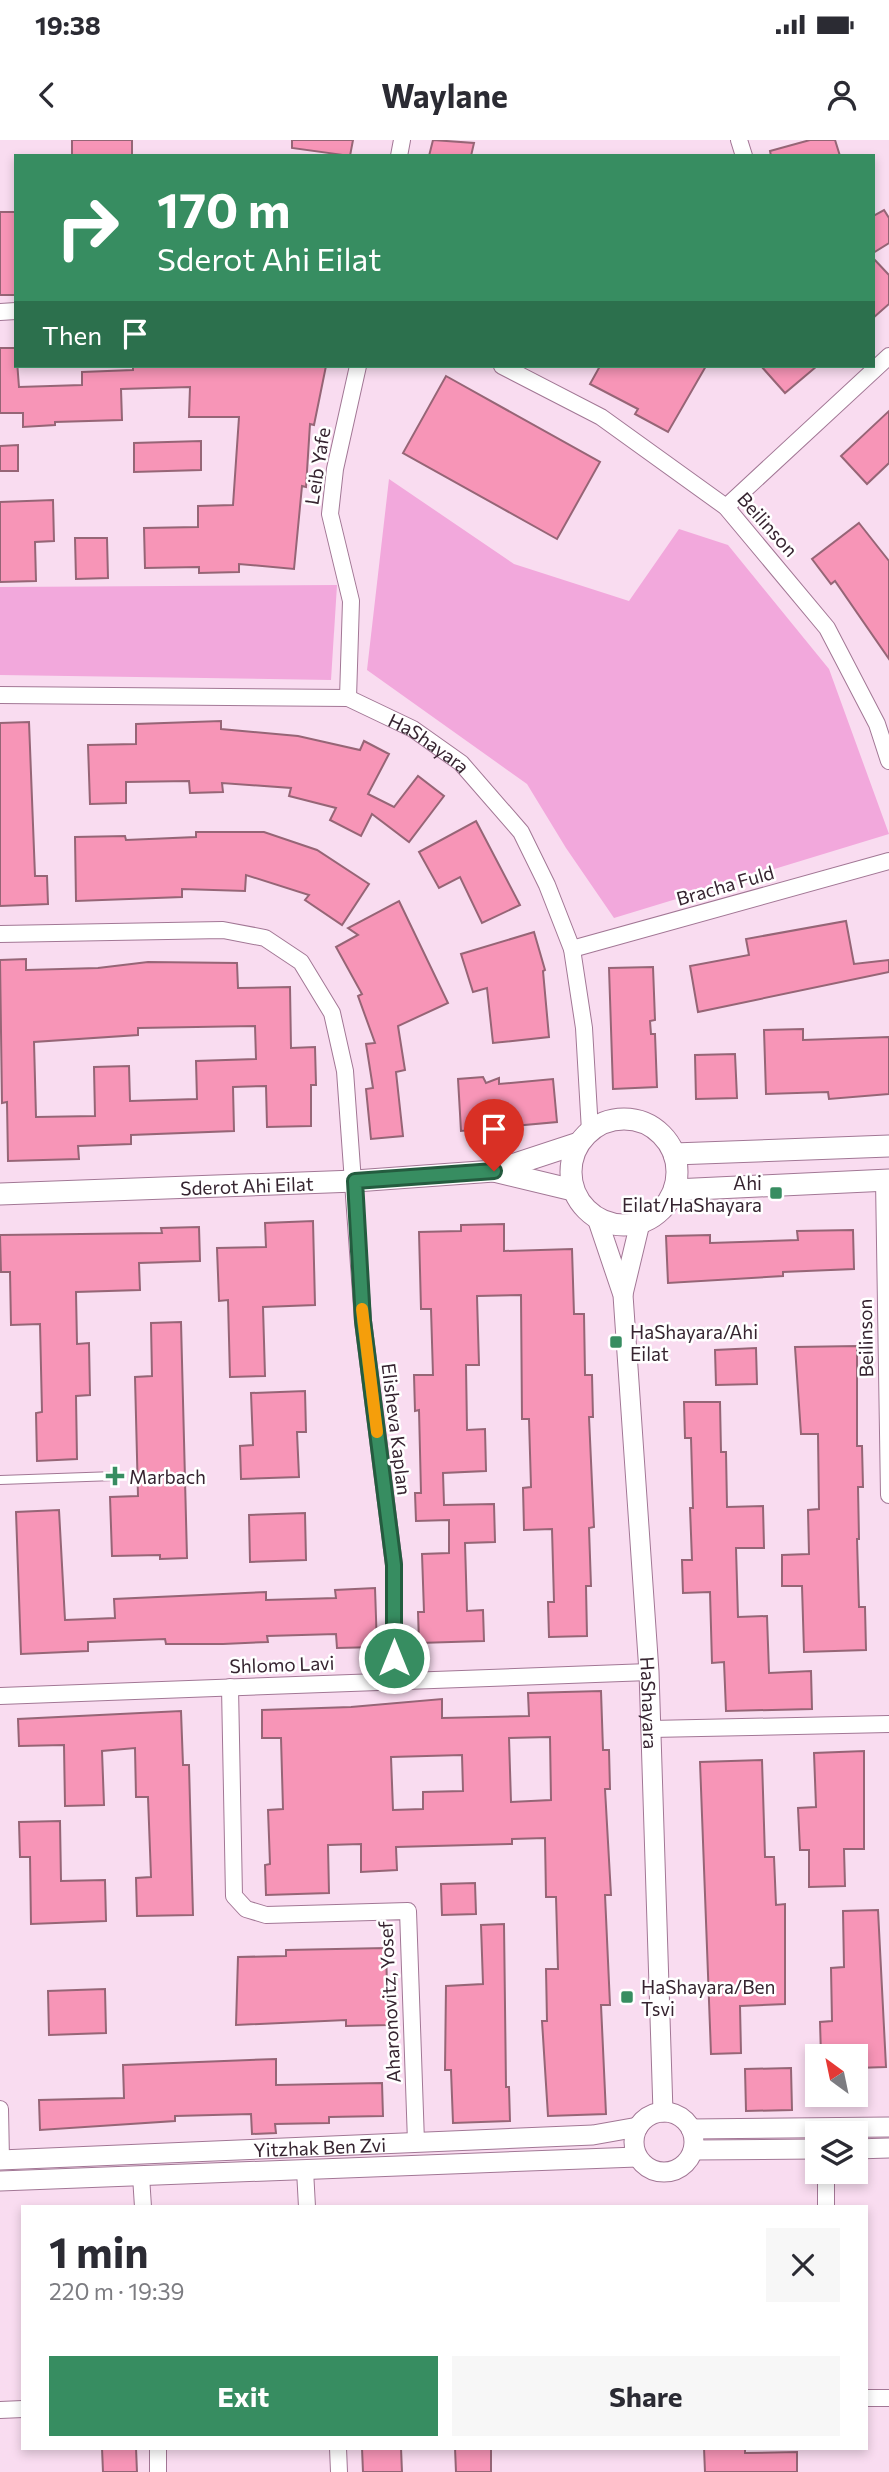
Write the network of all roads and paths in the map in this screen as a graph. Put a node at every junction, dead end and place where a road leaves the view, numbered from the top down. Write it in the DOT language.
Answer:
graph roads {
  1 [pos="887,360"];
  2 [pos="358,368"];
  3 [pos="506,368"];
  4 [pos="726,507"];
  5 [pos="0,695"];
  6 [pos="348,698"];
  7 [pos="889,761"];
  8 [pos="889,861"];
  9 [pos="0,934"];
  10 [pos="572,949"];
  11 [pos="585,1137"];
  12 [pos="889,1146"];
  13 [pos="674,1154"];
  14 [pos="494,1171"];
  15 [pos="886,1180"];
  16 [pos="355,1181"];
  17 [pos="573,1190"];
  18 [pos="674,1190"];
  19 [pos="0,1194"];
  20 [pos="597,1219"];
  21 [pos="640,1223"];
  22 [pos="623,1295"];
  23 [pos="114,1476"];
  24 [pos="0,1480"];
  25 [pos="889,1495"];
  26 [pos="649,1672"];
  27 [pos="394,1681"];
  28 [pos="230,1687"];
  29 [pos="0,1696"];
  30 [pos="889,1724"];
  31 [pos="651,1730"];
  32 [pos="0,2109"];
  33 [pos="663,2112"];
  34 [pos="638,2127"];
  35 [pos="889,2127"];
  36 [pos="691,2129"];
  37 [pos="416,2142"];
  38 [pos="868,2148"];
  39 [pos="889,2148"];
  40 [pos="805,2149"];
  41 [pos="693,2150"];
  42 [pos="637,2157"];
  43 [pos="0,2160"];
  44 [pos="305,2170"];
  45 [pos="141,2176"];
  46 [pos="0,2181"];
  47 [pos="826,2184"];
  48 [pos="143,2205"];
  49 [pos="307,2205"];
  50 [pos="826,2205"];
  51 [pos="868,2398"];
  52 [pos="889,2398"];
  53 [pos="21,2409"];
  54 [pos="0,2410"];
  55 [pos="158,2450"];
  56 [pos="338,2450"];
  57 [pos="158,2472"];
  58 [pos="338,2472"];
  1 -- 4 [label="street"];
  2 -- 6 [label="street, Leib Yafe"];
  3 -- 4 [label="street, Beilinson"];
  4 -- 7 [label="street, Beilinson"];
  5 -- 6 [label="street, HaShayara"];
  6 -- 10 [label="street, HaShayara"];
  8 -- 10 [label="street, Bracha Fuld"];
  9 -- 16 [label="street, Elisheva Kaplan"];
  10 -- 11 [label="street, HaShayara"];
  11 -- 13 [label="main road"];
  11 -- 14 [label="main road, Sderot Ahi Eilat"];
  11 -- 17 [label="main road"];
  12 -- 13 [label="main road"];
  13 -- 18 [label="main road"];
  14 -- 16 [label="main road, Sderot Ahi Eilat"];
  14 -- 17 [label="main road, Sderot Ahi Eilat"];
  15 -- 18 [label="main road"];
  15 -- 25 [label="street, Beilinson"];
  16 -- 19 [label="main road, Sderot Ahi Eilat"];
  16 -- 27 [label="street, Elisheva Kaplan"];
  17 -- 20 [label="main road"];
  18 -- 21 [label="main road"];
  20 -- 21 [label="main road"];
  20 -- 22 [label="street, HaShayara"];
  21 -- 22 [label="street, HaShayara"];
  22 -- 26 [label="street, HaShayara"];
  23 -- 24 [label="lane"];
  26 -- 27 [label="street, Shlomo Lavi"];
  26 -- 31 [label="street, HaShayara"];
  27 -- 28 [label="street, Shlomo Lavi"];
  28 -- 29 [label="street, Shlomo Lavi"];
  28 -- 37 [label="street, Aharonovitz, Yosef"];
  30 -- 31 [label="street"];
  31 -- 33 [label="street, HaShayara"];
  32 -- 43 [label="street"];
  33 -- 34 [label="street"];
  33 -- 36 [label="street"];
  34 -- 37 [label="street, Yitzhak Ben Zvi"];
  34 -- 42 [label="street"];
  35 -- 36 [label="street"];
  36 -- 41 [label="street"];
  37 -- 43 [label="street, Yitzhak Ben Zvi"];
  38 -- 39 [label="street"];
  40 -- 41 [label="street"];
  41 -- 42 [label="street"];
  42 -- 44 [label="street, Yitzhak Ben Zvi"];
  44 -- 45 [label="street, Yitzhak Ben Zvi"];
  44 -- 49 [label="street"];
  45 -- 46 [label="street, Yitzhak Ben Zvi"];
  45 -- 48 [label="street"];
  47 -- 50 [label="street"];
  51 -- 52 [label="street"];
  53 -- 54 [label="street"];
  55 -- 57 [label="street"];
  56 -- 58 [label="street"];
}
